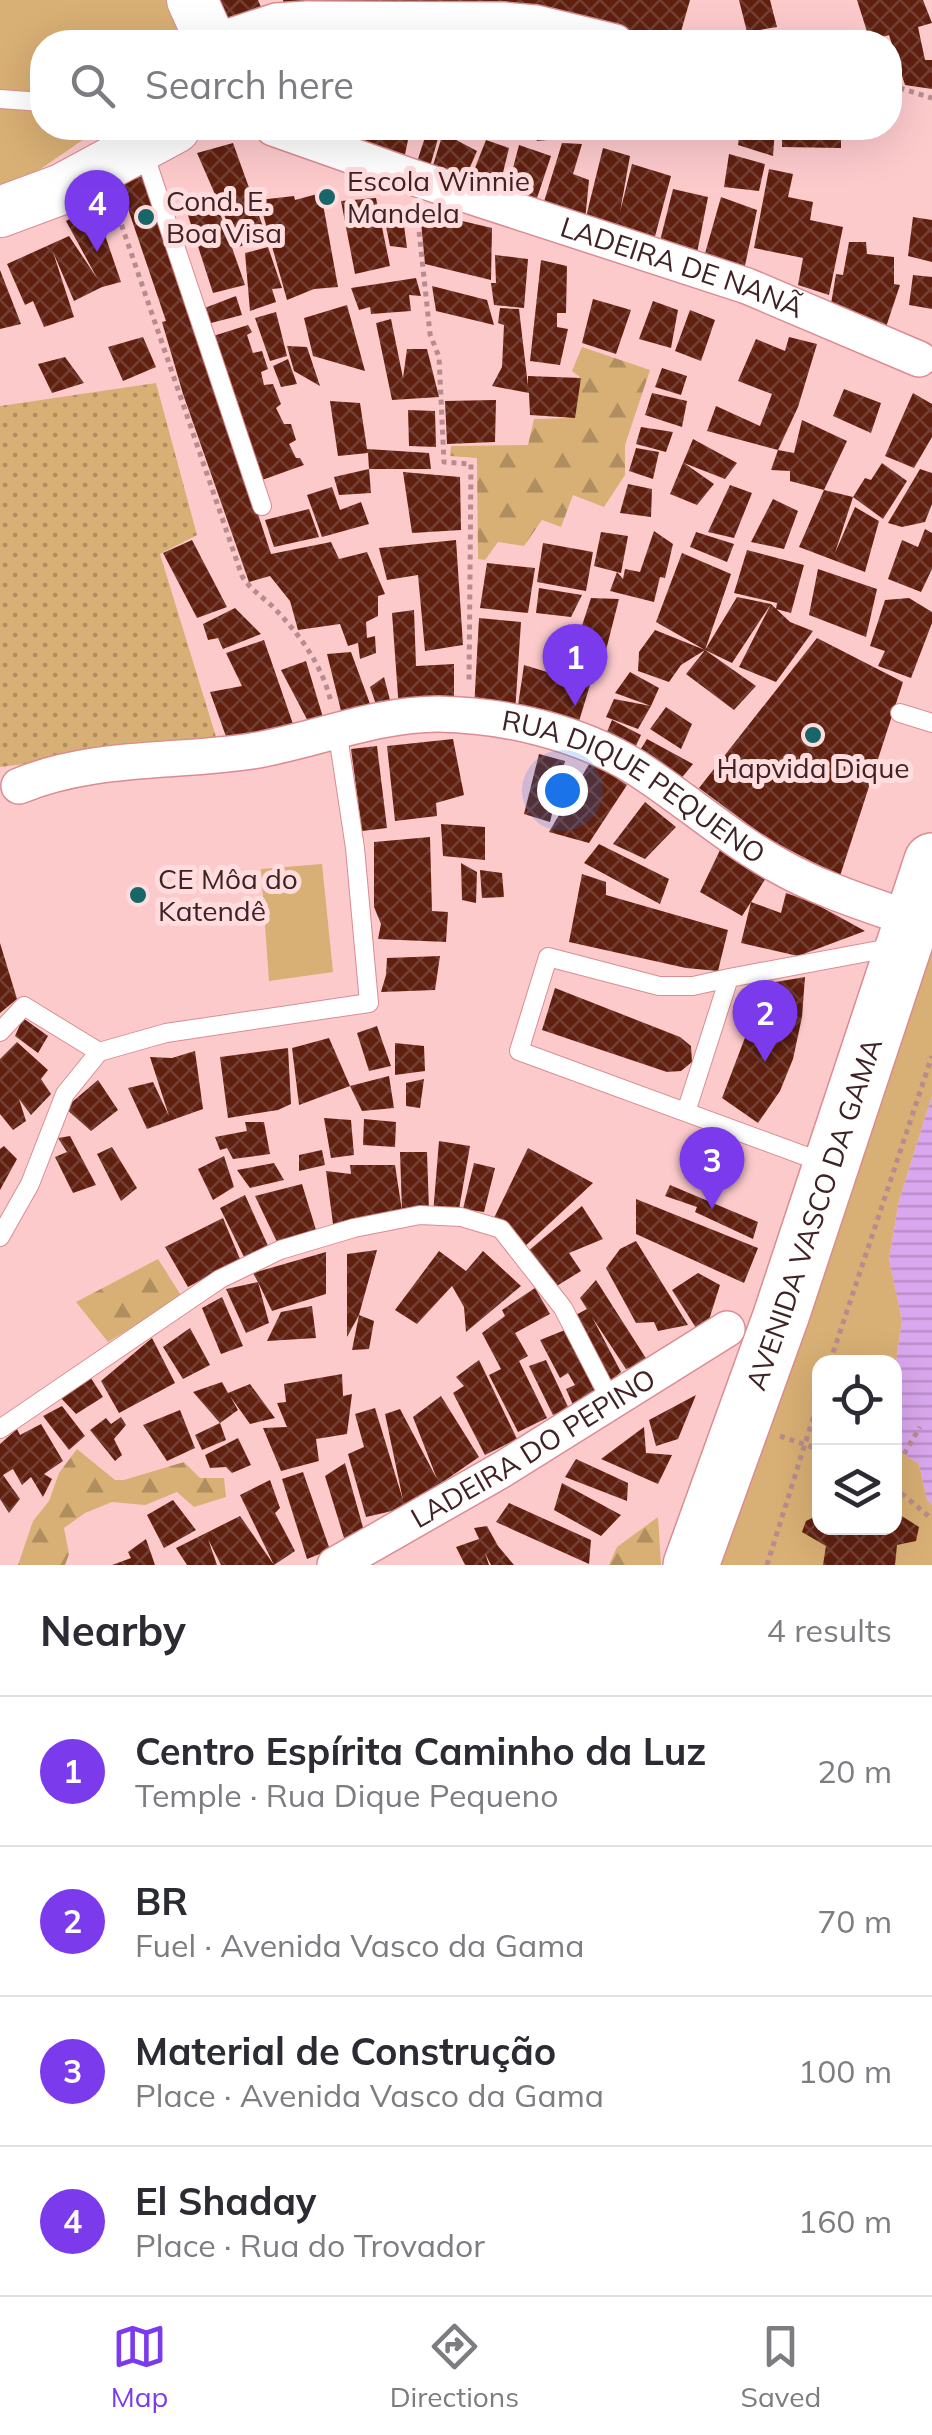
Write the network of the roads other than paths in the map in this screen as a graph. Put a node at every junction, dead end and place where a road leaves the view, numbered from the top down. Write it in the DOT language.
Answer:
graph roads {
  1 [pos="192,0"];
  2 [pos="206,30"];
  3 [pos="249,30"];
  4 [pos="562,30"];
  5 [pos="0,98"];
  6 [pos="30,101"];
  7 [pos="307,140"];
  8 [pos="134,142"];
  9 [pos="0,212"];
  10 [pos="919,358"];
  11 [pos="262,506"];
  12 [pos="900,713"];
  13 [pos="932,723"];
  14 [pos="337,729"];
  15 [pos="20,786"];
  16 [pos="932,861"];
  17 [pos="909,933"];
  18 [pos="729,978"];
  19 [pos="0,1032"];
  20 [pos="99,1052"];
  21 [pos="686,1112"];
  22 [pos="832,1166"];
  23 [pos="0,1236"];
  24 [pos="728,1329"];
  25 [pos="612,1403"];
  26 [pos="0,1429"];
  27 [pos="335,1565"];
  28 [pos="692,1565"];
  1 -- 2 [label="street"];
  3 -- 4 [label="street"];
  5 -- 6 [label="lane"];
  7 -- 10 [label="street, LADEIRA DE NANÃ"];
  8 -- 9 [label="street"];
  8 -- 11 [label="lane"];
  12 -- 13 [label="lane"];
  14 -- 15 [label="street, RUA DIQUE PEQUENO"];
  14 -- 17 [label="street, RUA DIQUE PEQUENO"];
  14 -- 20 [label="lane"];
  16 -- 17 [label="main road, AVENIDA VASCO DA GAMA"];
  17 -- 18 [label="lane"];
  17 -- 22 [label="main road, AVENIDA VASCO DA GAMA"];
  18 -- 21 [label="lane"];
  18 -- 21 [label="lane"];
  19 -- 20 [label="lane"];
  20 -- 23 [label="lane"];
  21 -- 22 [label="lane"];
  22 -- 28 [label="main road, AVENIDA VASCO DA GAMA"];
  24 -- 25 [label="street, LADEIRA DO PEPINO"];
  25 -- 26 [label="lane"];
  25 -- 27 [label="street, LADEIRA DO PEPINO"];
}
